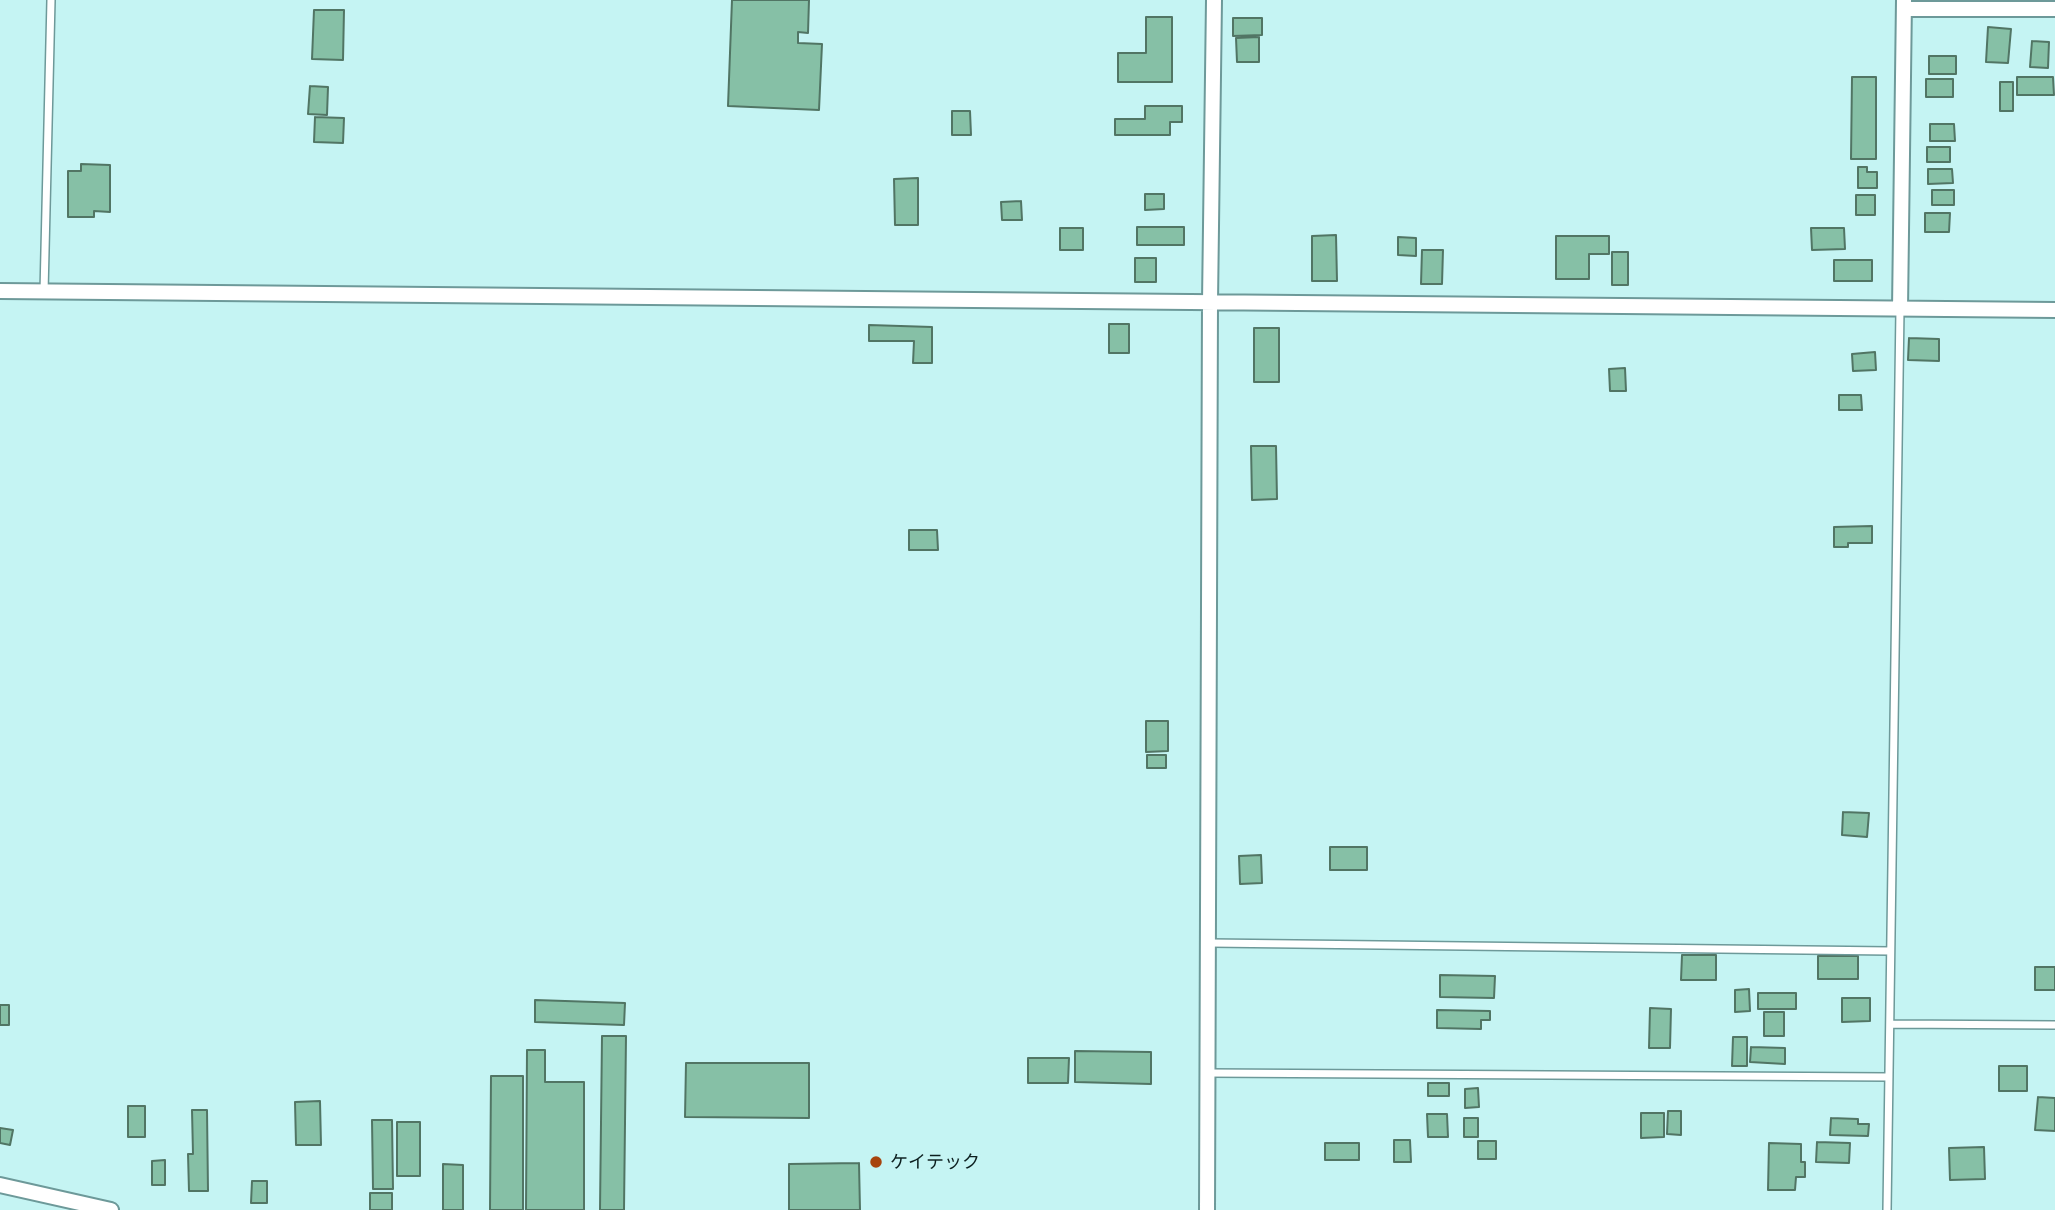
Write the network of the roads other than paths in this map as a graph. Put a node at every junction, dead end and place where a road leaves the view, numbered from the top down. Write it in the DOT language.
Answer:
graph roads {
  1 [pos="51,0"];
  2 [pos="1213,0"];
  3 [pos="1904,4"];
  4 [pos="2055,9"];
  5 [pos="0,291"];
  6 [pos="44,292"];
  7 [pos="1210,302"];
  8 [pos="1900,309"];
  9 [pos="2055,310"];
  10 [pos="1210,943"];
  11 [pos="1891,951"];
  12 [pos="1889,1024"];
  13 [pos="2055,1025"];
  14 [pos="1209,1073"];
  15 [pos="1889,1077"];
  16 [pos="0,1185"];
  17 [pos="111,1210"];
  18 [pos="1208,1210"];
  19 [pos="1887,1210"];
  1 -- 6 [label="lane"];
  2 -- 7 [label="street"];
  3 -- 4 [label="street"];
  3 -- 8 [label="street"];
  5 -- 6 [label="street"];
  6 -- 7 [label="street"];
  7 -- 8 [label="street"];
  7 -- 10 [label="street"];
  8 -- 9 [label="street"];
  8 -- 11 [label="lane"];
  10 -- 11 [label="lane"];
  10 -- 14 [label="street"];
  11 -- 12 [label="lane"];
  12 -- 13 [label="lane"];
  12 -- 15 [label="lane"];
  14 -- 15 [label="lane"];
  14 -- 18 [label="street"];
  15 -- 19 [label="lane"];
  16 -- 17 [label="street"];
}
